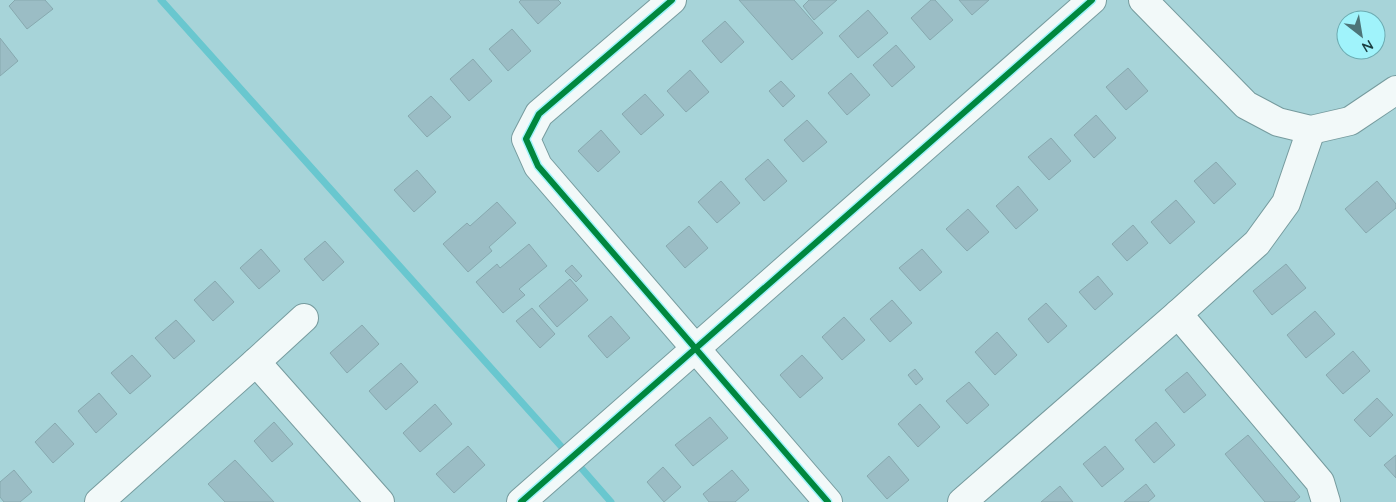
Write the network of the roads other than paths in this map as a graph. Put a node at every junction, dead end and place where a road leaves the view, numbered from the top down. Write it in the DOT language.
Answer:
graph roads {
  1 [pos="672,0"];
  2 [pos="1092,0"];
  3 [pos="1143,0"];
  4 [pos="1395,93"];
  5 [pos="1311,130"];
  6 [pos="1178,314"];
  7 [pos="304,318"];
  8 [pos="695,348"];
  9 [pos="256,362"];
  10 [pos="525,499"];
  11 [pos="99,502"];
  12 [pos="380,502"];
  13 [pos="828,502"];
  14 [pos="962,502"];
  15 [pos="1326,502"];
  1 -- 8 [label="street"];
  2 -- 8 [label="street"];
  3 -- 5 [label="street"];
  4 -- 5 [label="street"];
  5 -- 6 [label="street"];
  6 -- 14 [label="street"];
  6 -- 15 [label="street"];
  7 -- 9 [label="street"];
  8 -- 10 [label="street"];
  8 -- 13 [label="street"];
  9 -- 11 [label="street"];
  9 -- 12 [label="street"];
}
